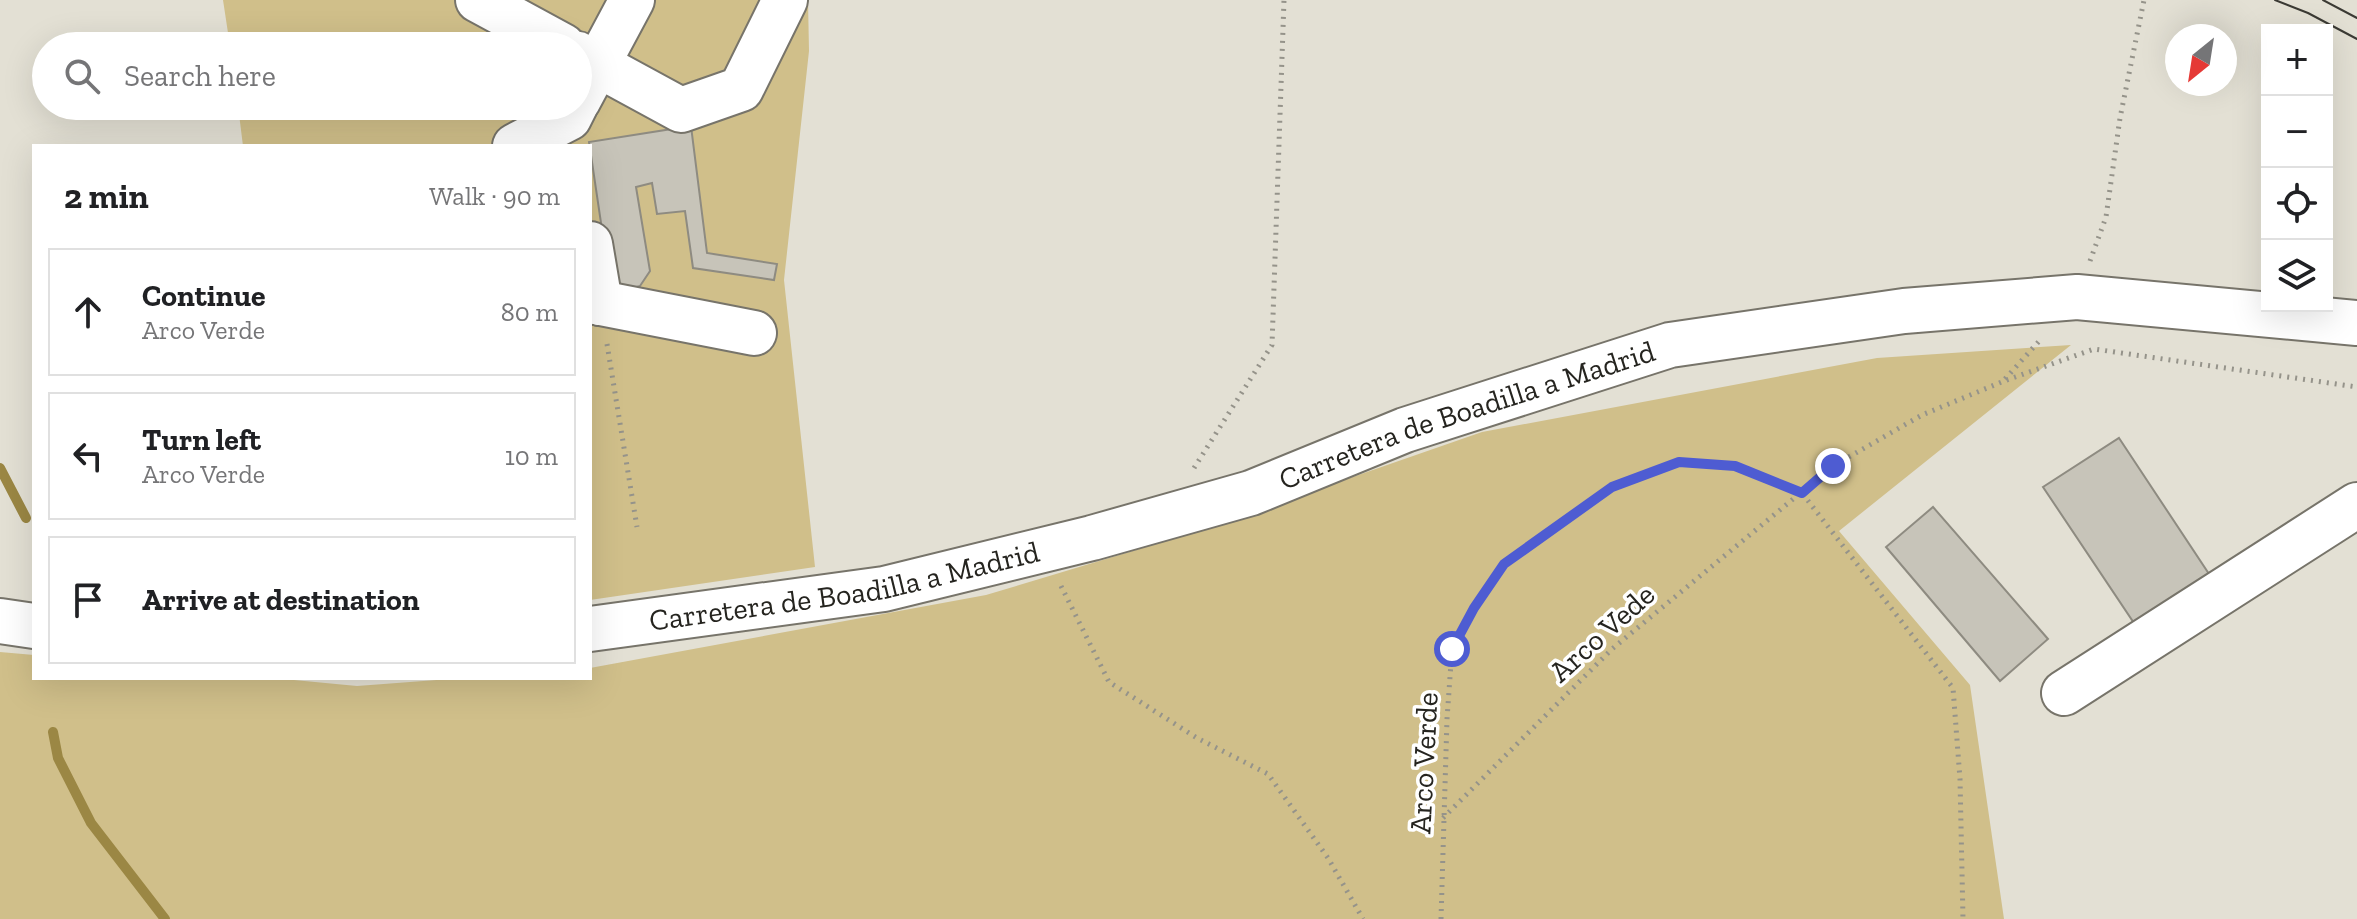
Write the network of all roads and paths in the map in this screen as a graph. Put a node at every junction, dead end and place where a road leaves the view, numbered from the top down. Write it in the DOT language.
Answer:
graph roads {
  1 [pos="478,0"];
  2 [pos="632,0"];
  3 [pos="785,0"];
  4 [pos="1284,0"];
  5 [pos="2144,0"];
  6 [pos="512,32"];
  7 [pos="592,65"];
  8 [pos="592,94"];
  9 [pos="544,120"];
  10 [pos="517,144"];
  11 [pos="592,267"];
  12 [pos="2077,297"];
  13 [pos="595,302"];
  14 [pos="2357,323"];
  15 [pos="754,333"];
  16 [pos="2357,387"];
  17 [pos="1802,493"];
  18 [pos="2357,505"];
  19 [pos="1161,519"];
  20 [pos="637,527"];
  21 [pos="1057,578"];
  22 [pos="0,621"];
  23 [pos="32,626"];
  24 [pos="592,629"];
  25 [pos="2064,693"];
  26 [pos="1443,818"];
  27 [pos="1363,919"];
  28 [pos="1441,919"];
  29 [pos="1963,919"];
  1 -- 6 [label="street"];
  2 -- 7 [label="street"];
  3 -- 8 [label="street"];
  4 -- 19 [label="path"];
  5 -- 12 [label="path"];
  9 -- 10 [label="street"];
  11 -- 13 [label="street"];
  12 -- 14 [label="street, Carretera de Boadilla a Madrid"];
  12 -- 19 [label="street, Carretera de Boadilla a Madrid"];
  13 -- 15 [label="street"];
  13 -- 20 [label="path"];
  16 -- 17 [label="path"];
  17 -- 26 [label="path, Arco Vede"];
  17 -- 26 [label="path, Arco Verde"];
  17 -- 29 [label="path"];
  18 -- 25 [label="street"];
  19 -- 24 [label="street, Carretera de Boadilla a Madrid"];
  21 -- 27 [label="path"];
  22 -- 23 [label="street"];
  26 -- 28 [label="path, Arco Verde"];
}
